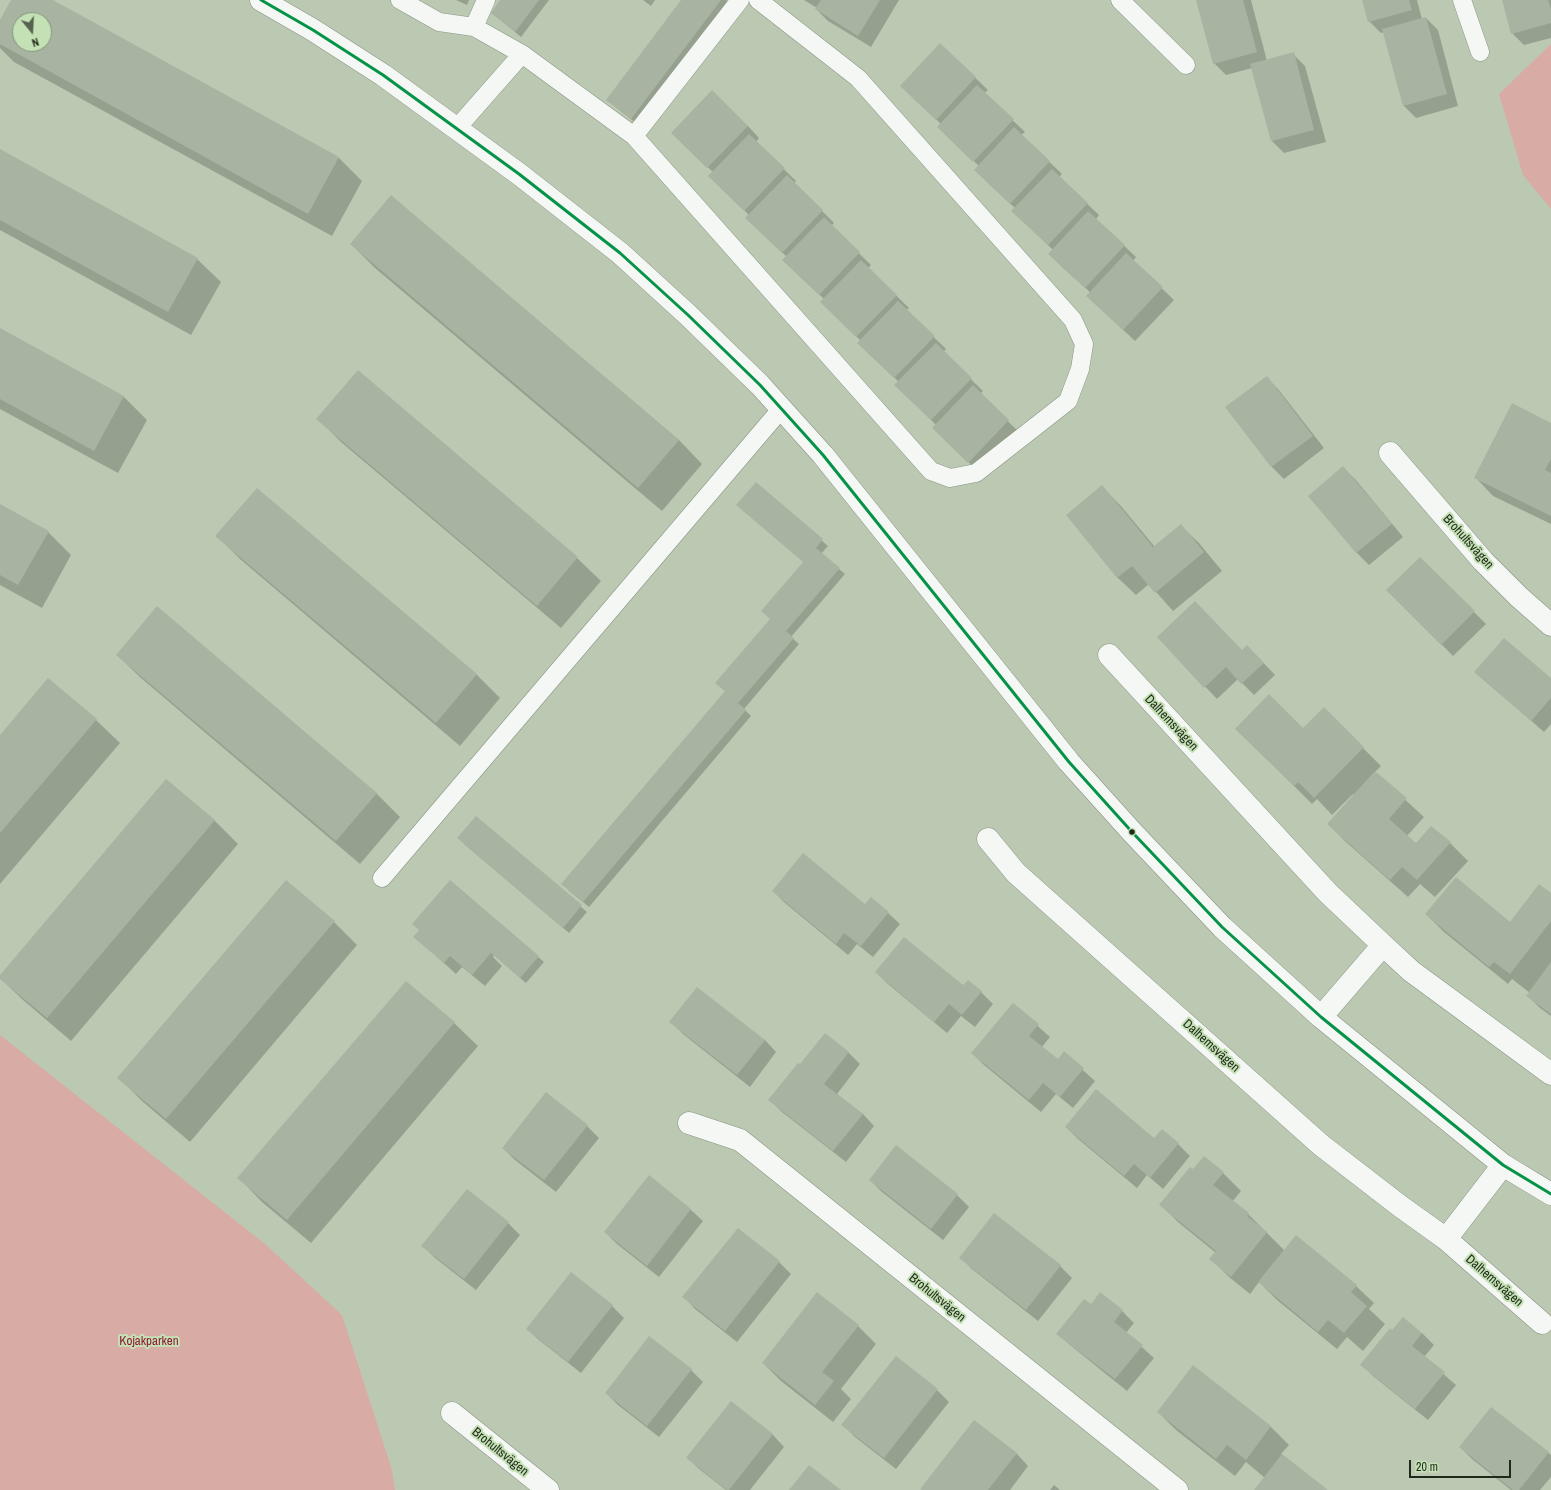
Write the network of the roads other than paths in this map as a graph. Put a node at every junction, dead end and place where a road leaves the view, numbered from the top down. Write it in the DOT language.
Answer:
graph roads {
  1 [pos="261,0"];
  2 [pos="400,0"];
  3 [pos="486,0"];
  4 [pos="740,0"];
  5 [pos="758,0"];
  6 [pos="1120,0"];
  7 [pos="1462,0"];
  8 [pos="474,27"];
  9 [pos="1480,52"];
  10 [pos="522,54"];
  11 [pos="1186,65"];
  12 [pos="457,128"];
  13 [pos="634,136"];
  14 [pos="782,408"];
  15 [pos="1390,453"];
  16 [pos="1551,625"];
  17 [pos="1109,655"];
  18 [pos="988,839"];
  19 [pos="382,878"];
  20 [pos="1383,945"];
  21 [pos="1321,1017"];
  22 [pos="1551,1074"];
  23 [pos="689,1123"];
  24 [pos="1503,1165"];
  25 [pos="1551,1194"];
  26 [pos="1446,1239"];
  27 [pos="1542,1324"];
  28 [pos="452,1413"];
  29 [pos="548,1490"];
  30 [pos="1177,1490"];
  1 -- 12 [label="street"];
  2 -- 8 [label="lane"];
  3 -- 8 [label="lane"];
  4 -- 13 [label="lane"];
  5 -- 13 [label="lane"];
  6 -- 11 [label="lane"];
  7 -- 9 [label="lane"];
  8 -- 10 [label="lane"];
  10 -- 12 [label="lane"];
  10 -- 13 [label="lane"];
  12 -- 14 [label="street"];
  14 -- 19 [label="lane"];
  14 -- 21 [label="street"];
  15 -- 16 [label="street, Brohultsvägen"];
  17 -- 20 [label="street, Dalhemsvägen"];
  18 -- 26 [label="street, Dalhemsvägen"];
  20 -- 21 [label="street"];
  20 -- 22 [label="street, Dalhemsvägen"];
  21 -- 24 [label="street"];
  23 -- 30 [label="street, Brohultsvägen"];
  24 -- 25 [label="street"];
  24 -- 26 [label="street"];
  26 -- 27 [label="street, Dalhemsvägen"];
  28 -- 29 [label="street, Brohultsvägen"];
}
